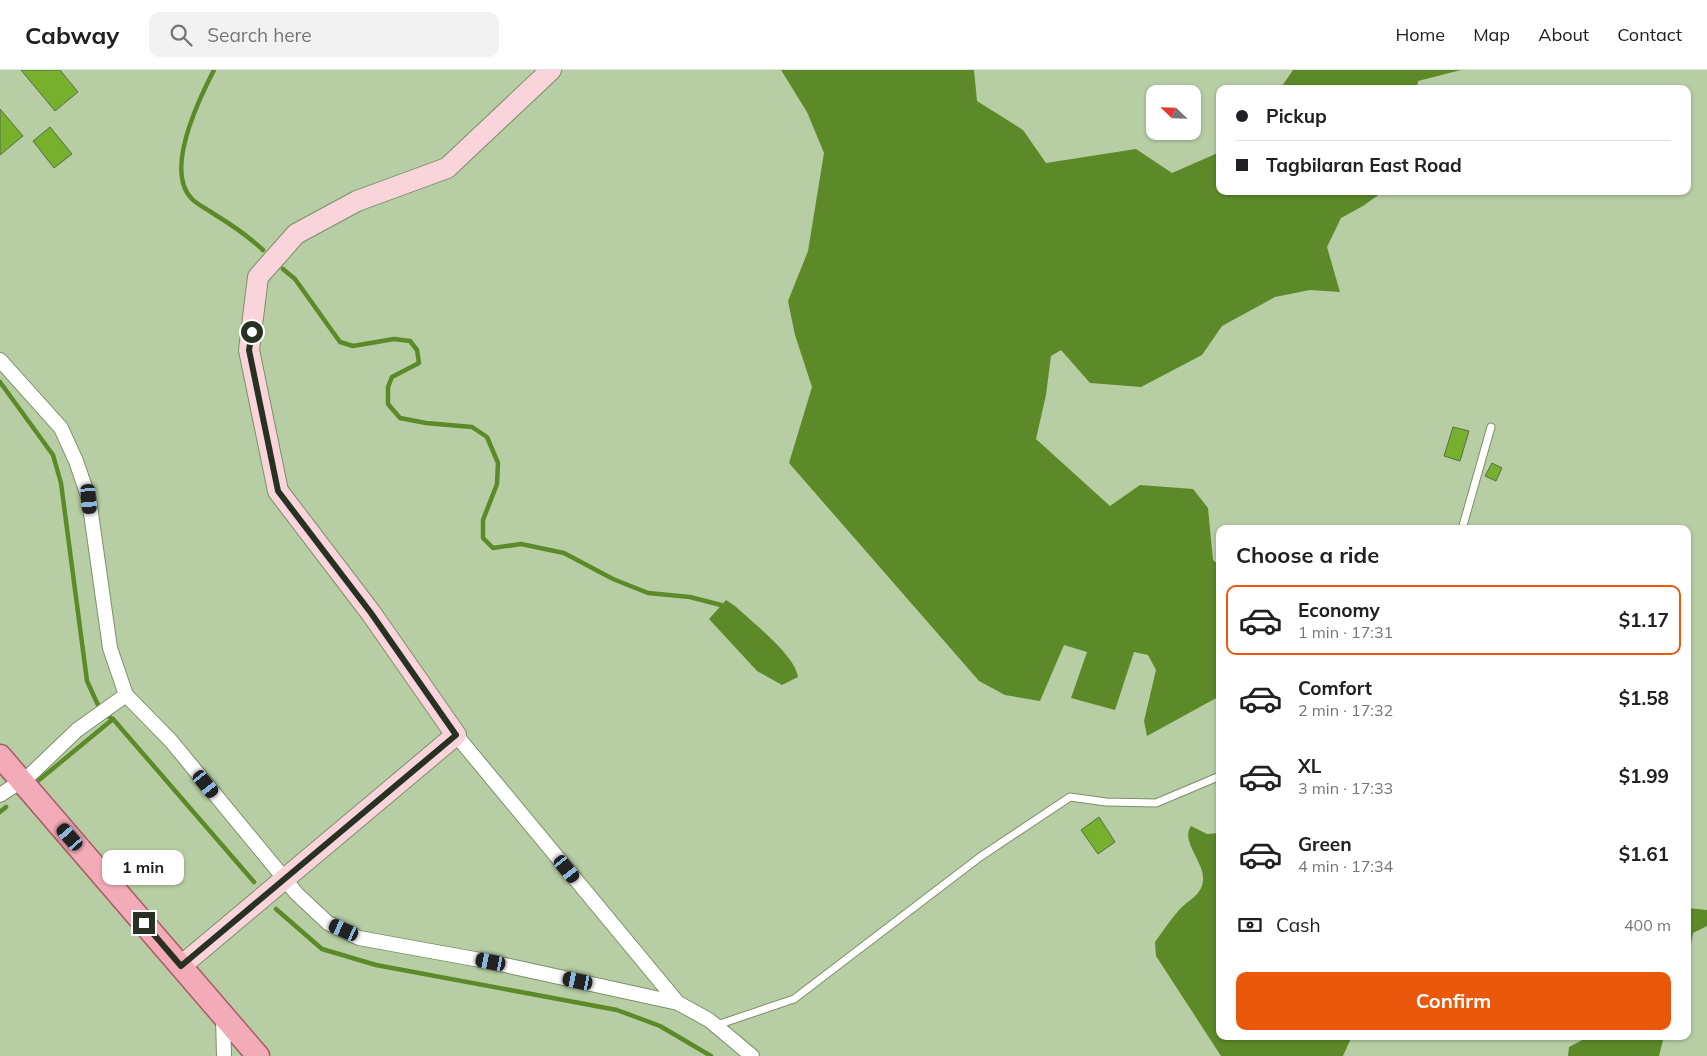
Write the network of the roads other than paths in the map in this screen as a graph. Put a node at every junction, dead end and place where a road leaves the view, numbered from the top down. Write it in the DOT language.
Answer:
graph roads {
  1 [pos="551,70"];
  2 [pos="0,360"];
  3 [pos="1491,427"];
  4 [pos="1463,525"];
  5 [pos="126,695"];
  6 [pos="456,735"];
  7 [pos="0,756"];
  8 [pos="1216,778"];
  9 [pos="21,780"];
  10 [pos="0,795"];
  11 [pos="284,878"];
  12 [pos="181,966"];
  13 [pos="678,1003"];
  14 [pos="223,1016"];
  15 [pos="709,1020"];
  16 [pos="224,1056"];
  17 [pos="258,1056"];
  18 [pos="752,1056"];
  1 -- 6 [label="street"];
  2 -- 5 [label="street"];
  3 -- 4 [label="lane"];
  5 -- 9 [label="street"];
  5 -- 11 [label="street"];
  6 -- 11 [label="street"];
  6 -- 13 [label="street"];
  7 -- 9 [label="main road"];
  8 -- 15 [label="lane"];
  9 -- 10 [label="street"];
  9 -- 12 [label="main road"];
  11 -- 12 [label="street"];
  11 -- 13 [label="street"];
  12 -- 14 [label="main road"];
  13 -- 15 [label="street"];
  14 -- 16 [label="street"];
  14 -- 17 [label="main road"];
  15 -- 18 [label="street"];
}
